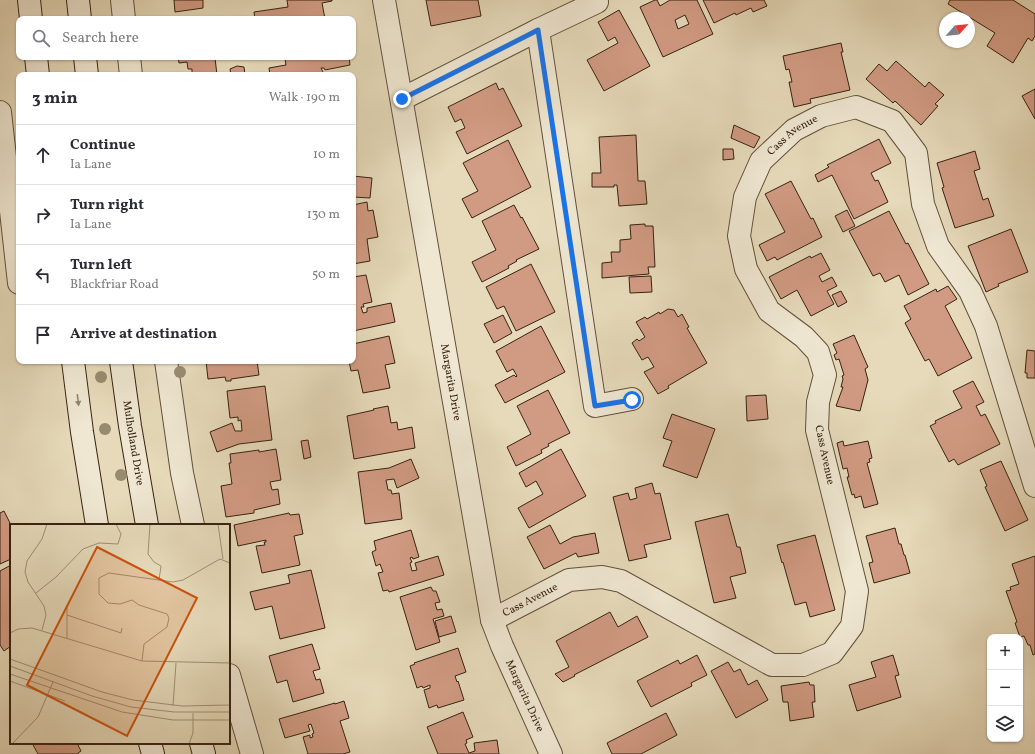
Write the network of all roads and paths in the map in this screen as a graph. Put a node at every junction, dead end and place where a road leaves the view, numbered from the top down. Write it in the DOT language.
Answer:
graph roads {
  1 [pos="29,0"];
  2 [pos="78,0"];
  3 [pos="122,0"];
  4 [pos="384,0"];
  5 [pos="597,2"];
  6 [pos="31,16"];
  7 [pos="80,16"];
  8 [pos="124,16"];
  9 [pos="538,30"];
  10 [pos="36,60"];
  11 [pos="85,60"];
  12 [pos="129,60"];
  13 [pos="38,72"];
  14 [pos="87,72"];
  15 [pos="131,72"];
  16 [pos="402,99"];
  17 [pos="0,112"];
  18 [pos="8,156"];
  19 [pos="16,248"];
  20 [pos="73,364"];
  21 [pos="121,364"];
  22 [pos="166,364"];
  23 [pos="632,400"];
  24 [pos="1034,479"];
  25 [pos="97,524"];
  26 [pos="147,524"];
  27 [pos="193,524"];
  28 [pos="492,620"];
  29 [pos="230,678"];
  30 [pos="150,744"];
  31 [pos="201,744"];
  32 [pos="153,754"];
  33 [pos="204,754"];
  34 [pos="252,754"];
  35 [pos="551,754"];
  1 -- 6 [label="street"];
  2 -- 7 [label="street"];
  3 -- 8 [label="street"];
  4 -- 16 [label="street, Margarita Drive"];
  5 -- 9 [label="street"];
  9 -- 16 [label="street"];
  9 -- 23 [label="street"];
  10 -- 13 [label="street"];
  11 -- 14 [label="street"];
  12 -- 15 [label="street"];
  16 -- 28 [label="street, Margarita Drive"];
  17 -- 18 [label="street"];
  18 -- 19 [label="street"];
  20 -- 25 [label="street, one-way"];
  21 -- 26 [label="street, Mulholland Drive"];
  22 -- 27 [label="street"];
  24 -- 28 [label="street, Cass Avenue"];
  28 -- 35 [label="street, Margarita Drive"];
  29 -- 34 [label="street"];
  30 -- 32 [label="street"];
  31 -- 33 [label="street"];
}
